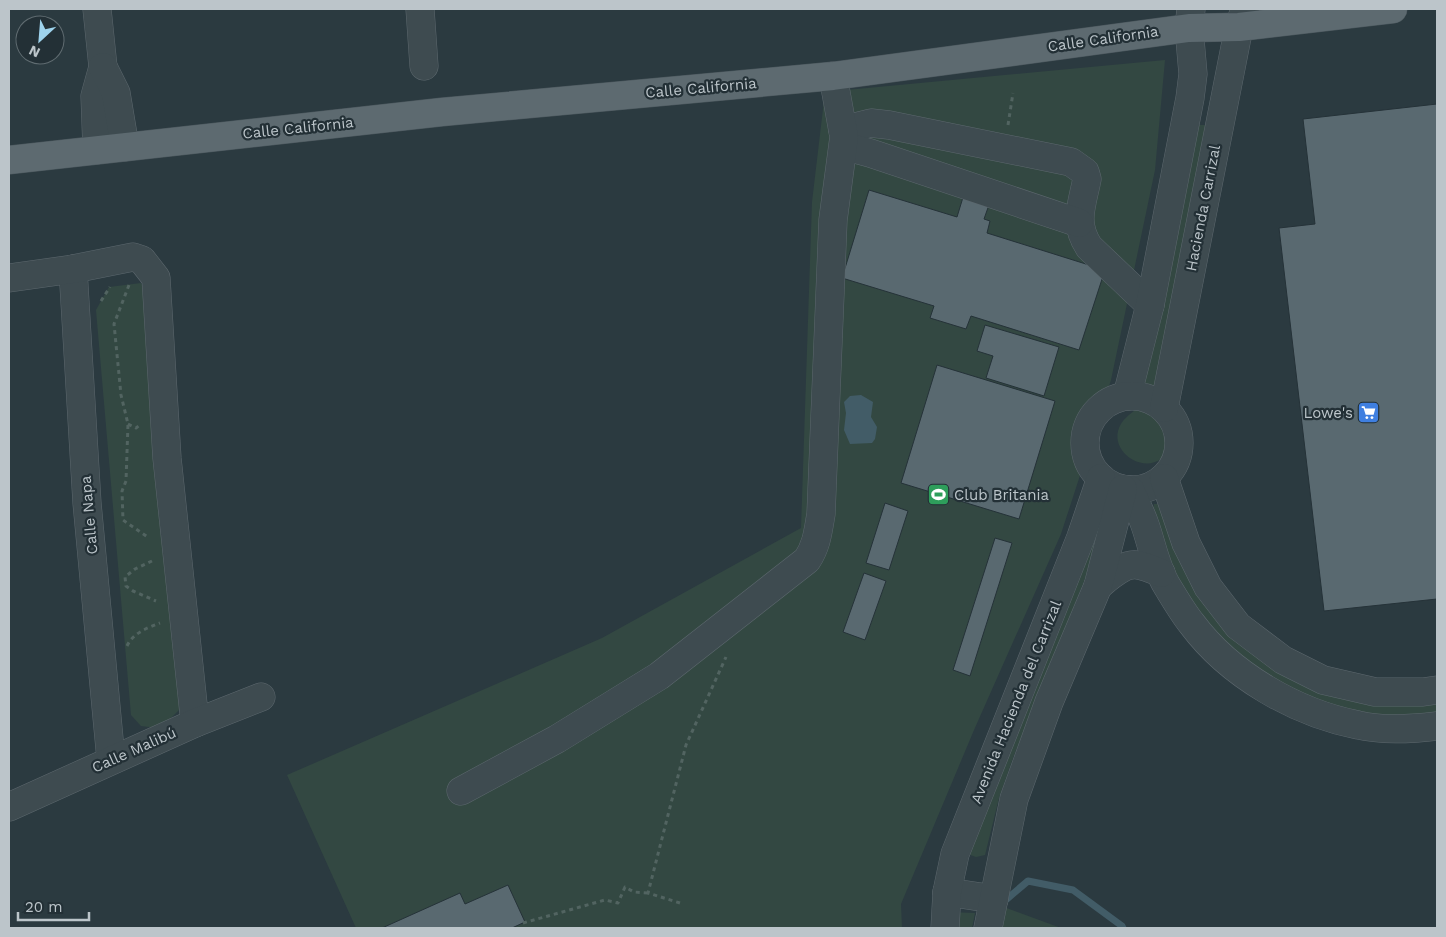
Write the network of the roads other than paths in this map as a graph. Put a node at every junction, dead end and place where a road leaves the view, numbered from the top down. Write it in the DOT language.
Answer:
graph roads {
  1 [pos="97,9"];
  2 [pos="420,9"];
  3 [pos="1393,9"];
  4 [pos="1190,18"];
  5 [pos="1242,18"];
  6 [pos="424,66"];
  7 [pos="103,67"];
  8 [pos="833,76"];
  9 [pos="843,138"];
  10 [pos="125,147"];
  11 [pos="97,150"];
  12 [pos="9,160"];
  13 [pos="1079,223"];
  14 [pos="74,269"];
  15 [pos="9,278"];
  16 [pos="1150,305"];
  17 [pos="1127,396"];
  18 [pos="1164,408"];
  19 [pos="1164,478"];
  20 [pos="1118,486"];
  21 [pos="1161,573"];
  22 [pos="1098,586"];
  23 [pos="1437,690"];
  24 [pos="261,697"];
  25 [pos="195,723"];
  26 [pos="1437,726"];
  27 [pos="111,760"];
  28 [pos="461,791"];
  29 [pos="9,807"];
  30 [pos="947,892"];
  31 [pos="994,899"];
  32 [pos="945,928"];
  33 [pos="988,928"];
  1 -- 7 [label="street"];
  2 -- 6 [label="street"];
  3 -- 5 [label="main road, Calle California"];
  4 -- 5 [label="main road, Calle California"];
  4 -- 8 [label="main road, Calle California"];
  4 -- 16 [label="street"];
  5 -- 18 [label="street, Hacienda Carrizal"];
  7 -- 10 [label="street"];
  7 -- 11 [label="street"];
  8 -- 9 [label="street"];
  8 -- 10 [label="main road, Calle California"];
  9 -- 13 [label="street"];
  9 -- 13 [label="street"];
  9 -- 28 [label="street"];
  10 -- 11 [label="main road, Calle California"];
  11 -- 12 [label="main road, Calle California"];
  13 -- 16 [label="street"];
  14 -- 15 [label="street"];
  14 -- 25 [label="street"];
  14 -- 27 [label="street, Calle Napa"];
  16 -- 17 [label="street"];
  17 -- 18 [label="street"];
  17 -- 20 [label="street"];
  18 -- 19 [label="street"];
  19 -- 20 [label="street"];
  19 -- 23 [label="street"];
  20 -- 21 [label="street"];
  20 -- 22 [label="street, Avenida Hacienda del Carrizal"];
  20 -- 30 [label="street, Avenida Hacienda del Carrizal"];
  21 -- 22 [label="street"];
  21 -- 26 [label="street"];
  22 -- 31 [label="street, Avenida Hacienda del Carrizal"];
  24 -- 25 [label="street, Calle Malibú"];
  25 -- 27 [label="street, Calle Malibú"];
  27 -- 29 [label="street, Calle Malibú"];
  30 -- 31 [label="street"];
  30 -- 32 [label="street, Avenida Hacienda del Carrizal"];
  31 -- 33 [label="street, Avenida Hacienda del Carrizal"];
}
